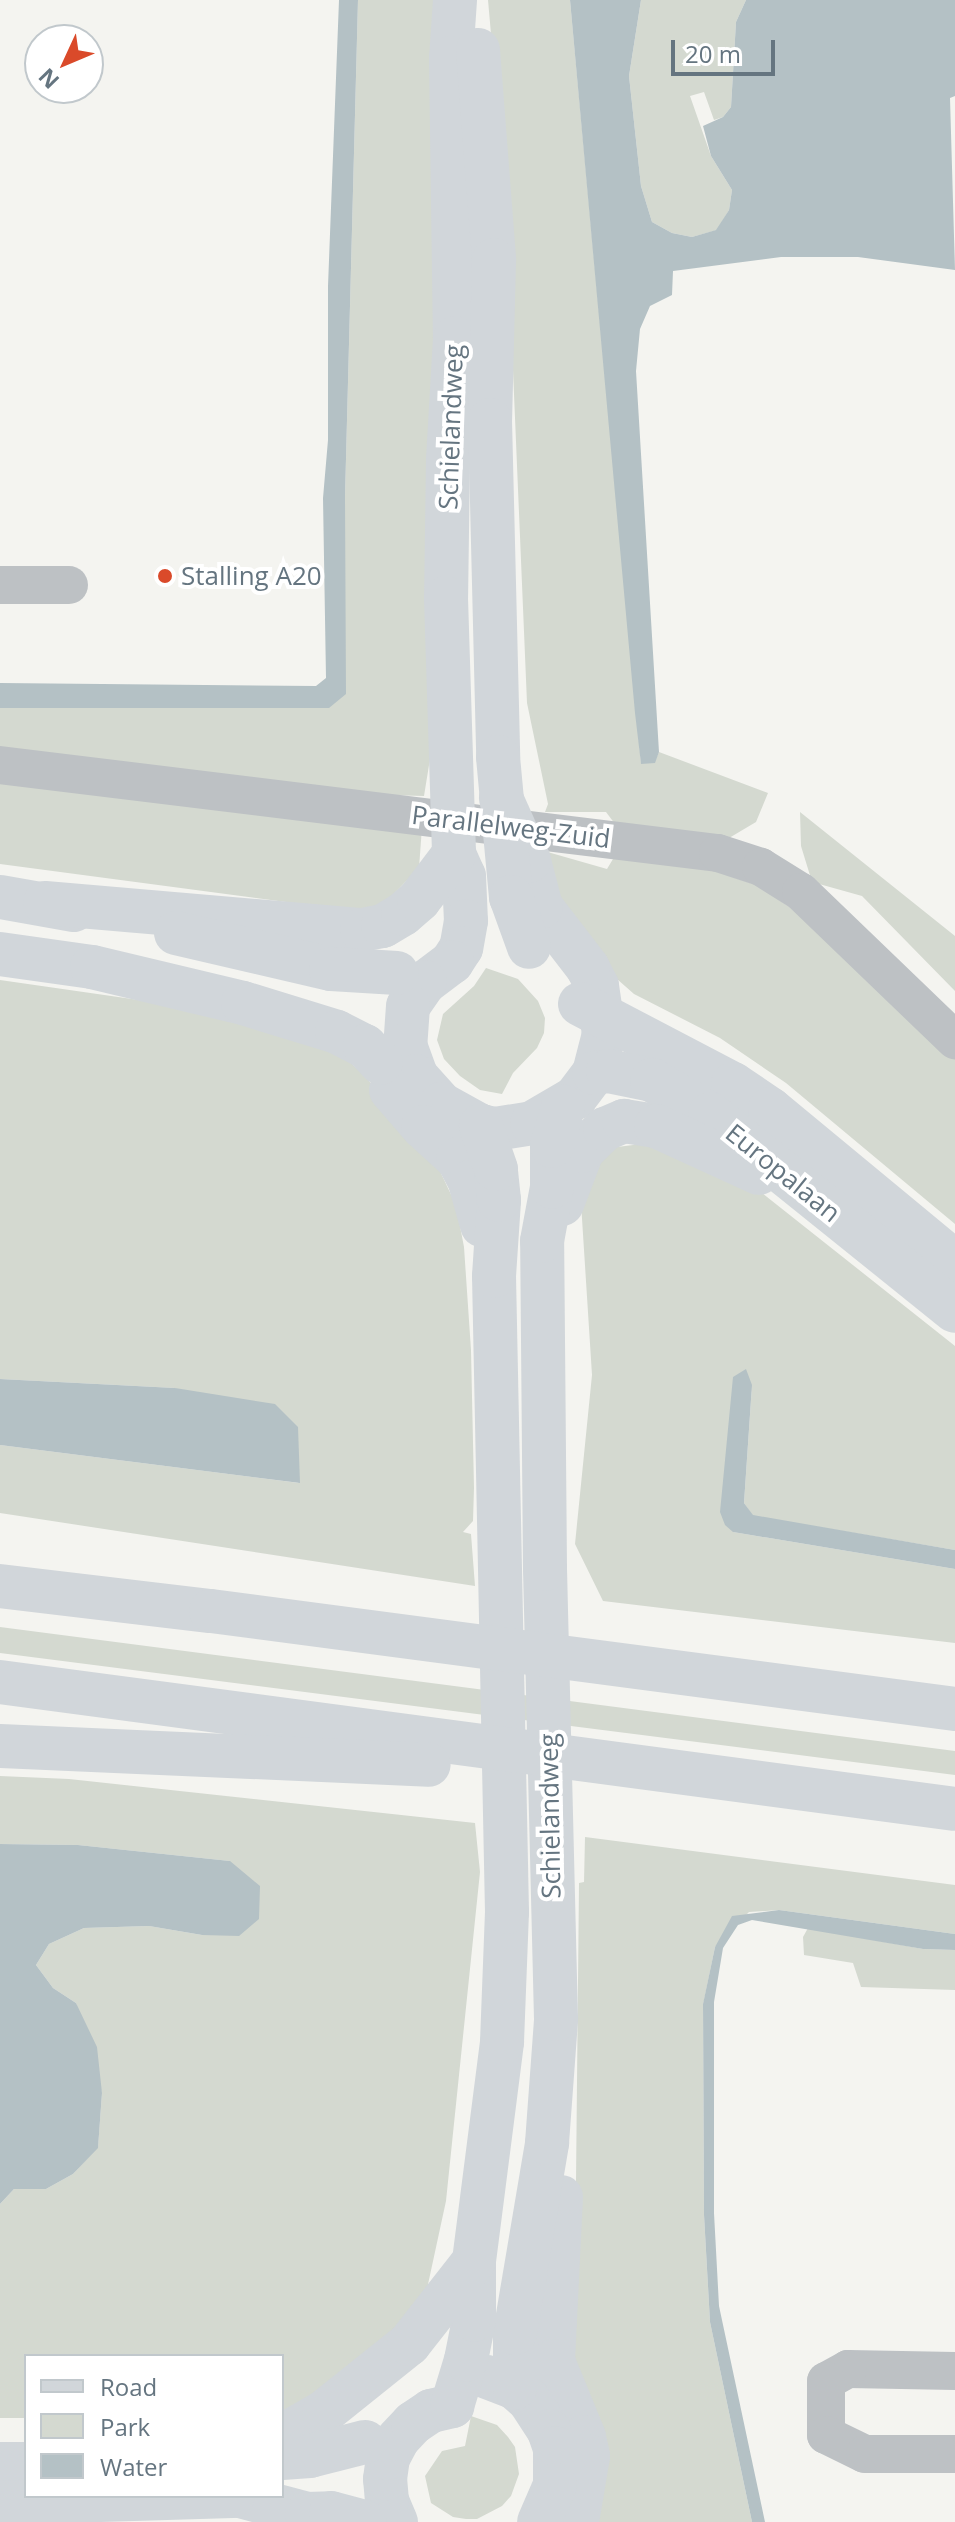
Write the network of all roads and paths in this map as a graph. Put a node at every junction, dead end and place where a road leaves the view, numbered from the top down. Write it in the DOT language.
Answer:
graph roads {
  1 [pos="455,0"];
  2 [pos="470,0"];
  3 [pos="0,585"];
  4 [pos="69,585"];
  5 [pos="0,765"];
  6 [pos="454,854"];
  7 [pos="0,897"];
  8 [pos="45,903"];
  9 [pos="548,946"];
  10 [pos="0,954"];
  11 [pos="435,954"];
  12 [pos="592,1001"];
  13 [pos="955,1040"];
  14 [pos="388,1043"];
  15 [pos="594,1073"];
  16 [pos="544,1108"];
  17 [pos="481,1126"];
  18 [pos="808,1193"];
  19 [pos="542,1241"];
  20 [pos="955,1262"];
  21 [pos="494,1276"];
  22 [pos="955,1311"];
  23 [pos="0,1558"];
  24 [pos="0,1586"];
  25 [pos="211,1611"];
  26 [pos="0,1682"];
  27 [pos="955,1709"];
  28 [pos="0,1746"];
  29 [pos="716,1778"];
  30 [pos="955,1809"];
  31 [pos="556,2019"];
  32 [pos="474,2261"];
  33 [pos="955,2371"];
  34 [pos="451,2386"];
  35 [pos="515,2388"];
  36 [pos="284,2435"];
  37 [pos="365,2442"];
  38 [pos="955,2454"];
  39 [pos="284,2458"];
  40 [pos="0,2464"];
  41 [pos="24,2464"];
  42 [pos="284,2494"];
  43 [pos="166,2498"];
  44 [pos="247,2498"];
  45 [pos="0,2503"];
  46 [pos="375,2512"];
  47 [pos="539,2522"];
  48 [pos="577,2522"];
  1 -- 6 [label="main road, Schielandweg"];
  2 -- 9 [label="main road, Schielandweg"];
  3 -- 4 [label="street"];
  5 -- 13 [label="street, Parallelweg-Zuid"];
  6 -- 8 [label="main road"];
  6 -- 11 [label="main road, Schielandweg"];
  7 -- 8 [label="main road"];
  8 -- 11 [label="main road"];
  9 -- 11 [label="main road"];
  9 -- 12 [label="main road"];
  10 -- 14 [label="main road"];
  11 -- 14 [label="main road"];
  12 -- 15 [label="main road"];
  12 -- 16 [label="main road"];
  12 -- 20 [label="main road, Europalaan"];
  14 -- 17 [label="main road"];
  14 -- 21 [label="main road, Schielandweg"];
  15 -- 16 [label="main road"];
  15 -- 18 [label="main road, Europalaan"];
  16 -- 17 [label="main road"];
  16 -- 19 [label="main road, Schielandweg"];
  17 -- 21 [label="main road, Schielandweg"];
  18 -- 19 [label="main road"];
  18 -- 22 [label="main road, Europalaan"];
  19 -- 31 [label="main road, Schielandweg"];
  21 -- 32 [label="main road, Schielandweg"];
  23 -- 25 [label="main road"];
  24 -- 25 [label="main road"];
  25 -- 27 [label="main road"];
  26 -- 29 [label="main road"];
  28 -- 29 [label="main road"];
  29 -- 30 [label="main road"];
  31 -- 35 [label="main road, Schielandweg"];
  31 -- 48 [label="main road"];
  32 -- 34 [label="main road, Schielandweg"];
  32 -- 36 [label="main road"];
  33 -- 38 [label="street"];
  34 -- 35 [label="main road"];
  34 -- 37 [label="main road"];
  34 -- 46 [label="main road"];
  35 -- 47 [label="main road"];
  37 -- 39 [label="main road"];
  37 -- 46 [label="main road"];
  40 -- 41 [label="main road"];
  42 -- 46 [label="main road"];
  43 -- 45 [label="main road"];
  44 -- 46 [label="main road"];
}
